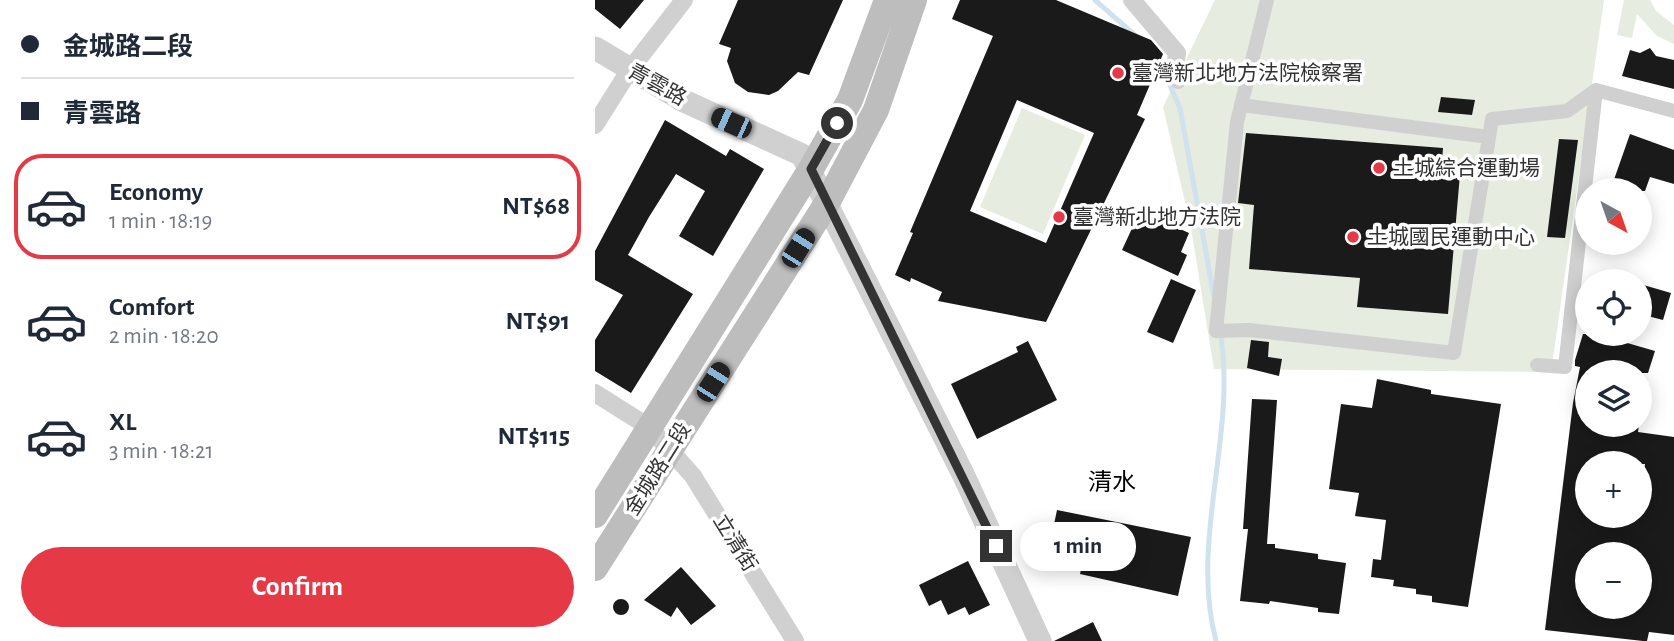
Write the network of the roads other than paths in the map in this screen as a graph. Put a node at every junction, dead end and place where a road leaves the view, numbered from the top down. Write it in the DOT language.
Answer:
graph roads {
  1 [pos="684,0"];
  2 [pos="887,0"];
  3 [pos="914,0"];
  4 [pos="1132,0"];
  5 [pos="1266,0"];
  6 [pos="595,48"];
  7 [pos="629,71"];
  8 [pos="1178,80"];
  9 [pos="1596,90"];
  10 [pos="1241,105"];
  11 [pos="1674,110"];
  12 [pos="595,125"];
  13 [pos="1489,137"];
  14 [pos="811,169"];
  15 [pos="827,203"];
  16 [pos="1537,365"];
  17 [pos="595,394"];
  18 [pos="649,427"];
  19 [pos="670,449"];
  20 [pos="595,515"];
  21 [pos="595,568"];
  22 [pos="795,641"];
  23 [pos="1040,641"];
  1 -- 7 [label="street"];
  2 -- 14 [label="main road, 金城路二段"];
  3 -- 15 [label="main road, 金城路二段"];
  4 -- 8 [label="street"];
  5 -- 10 [label="street"];
  6 -- 7 [label="street, 青雲路"];
  7 -- 12 [label="street"];
  7 -- 14 [label="street, 青雲路"];
  9 -- 11 [label="street"];
  9 -- 13 [label="street"];
  9 -- 16 [label="street"];
  10 -- 13 [label="street"];
  10 -- 13 [label="street"];
  14 -- 15 [label="street, 青雲路"];
  14 -- 18 [label="main road, 金城路二段"];
  15 -- 19 [label="main road, 金城路二段"];
  15 -- 23 [label="street, 青雲路"];
  17 -- 18 [label="street, 立清街"];
  18 -- 19 [label="street, 立清街"];
  18 -- 20 [label="main road, 金城路二段"];
  19 -- 21 [label="main road, 金城路二段"];
  19 -- 22 [label="street, 立清街"];
}
